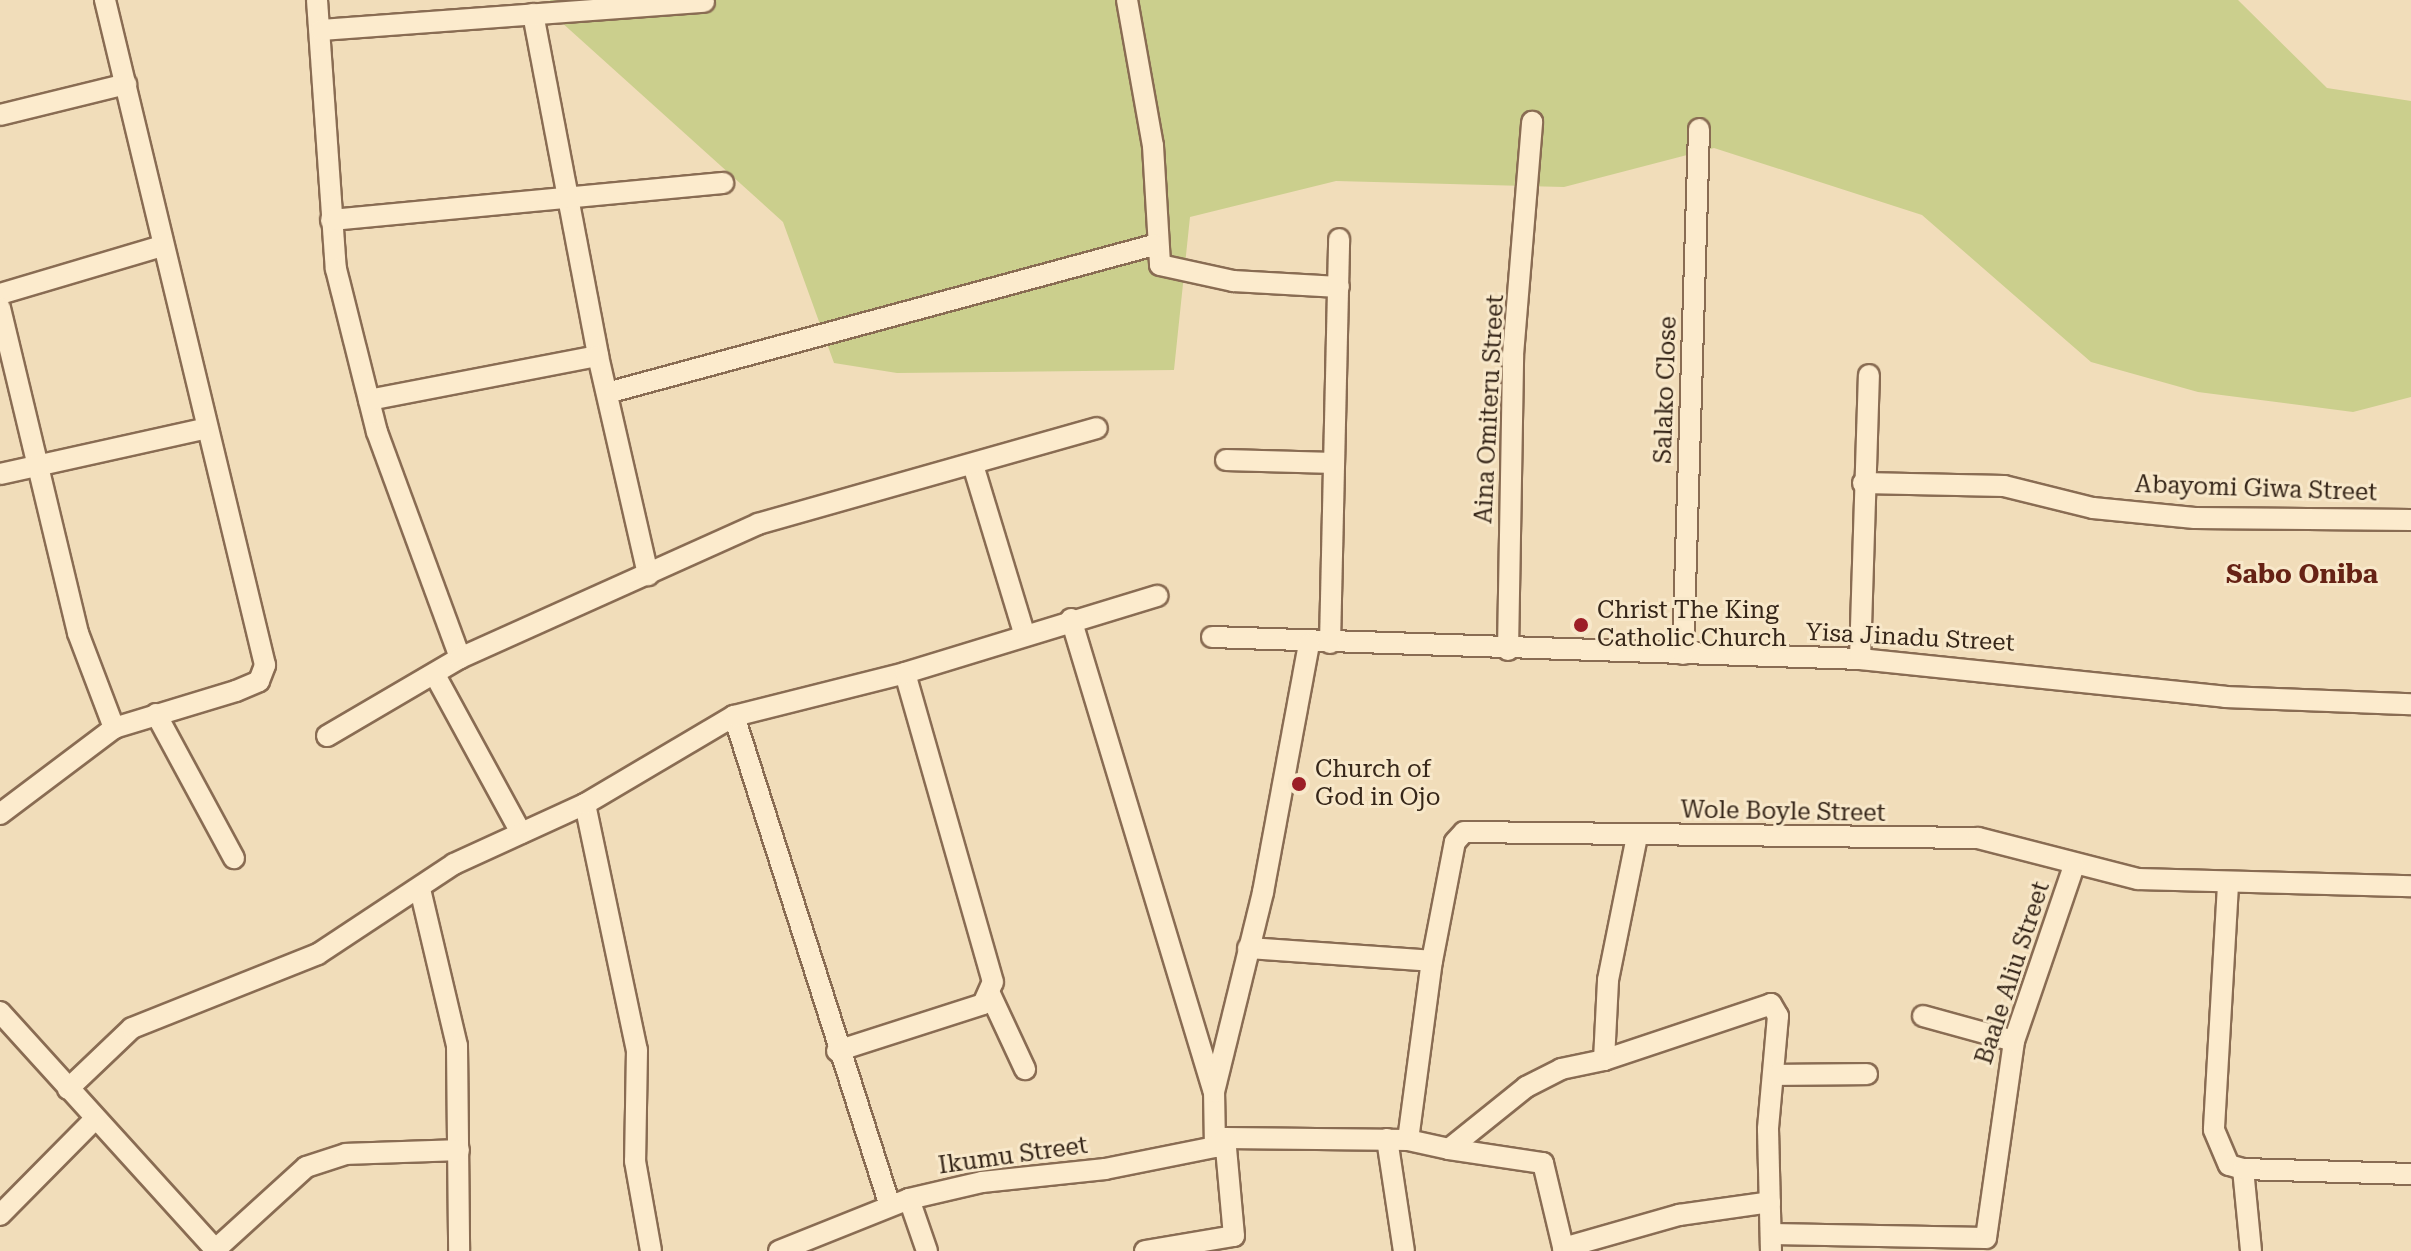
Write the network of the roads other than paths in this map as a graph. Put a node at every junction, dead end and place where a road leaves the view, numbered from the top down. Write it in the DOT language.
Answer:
graph roads {
  1 [pos="105,0"];
  2 [pos="317,0"];
  3 [pos="1127,0"];
  4 [pos="704,2"];
  5 [pos="533,14"];
  6 [pos="321,30"];
  7 [pos="126,84"];
  8 [pos="0,115"];
  9 [pos="1532,122"];
  10 [pos="1699,129"];
  11 [pos="723,183"];
  12 [pos="573,203"];
  13 [pos="331,220"];
  14 [pos="1339,239"];
  15 [pos="1154,245"];
  16 [pos="162,246"];
  17 [pos="1339,287"];
  18 [pos="0,294"];
  19 [pos="0,308"];
  20 [pos="598,356"];
  21 [pos="1869,375"];
  22 [pos="607,393"];
  23 [pos="369,400"];
  24 [pos="207,428"];
  25 [pos="1097,428"];
  26 [pos="1226,460"];
  27 [pos="1334,463"];
  28 [pos="36,465"];
  29 [pos="973,465"];
  30 [pos="0,474"];
  31 [pos="1863,483"];
  32 [pos="2411,520"];
  33 [pos="648,575"];
  34 [pos="1157,596"];
  35 [pos="1071,619"];
  36 [pos="1024,633"];
  37 [pos="1212,637"];
  38 [pos="1320,643"];
  39 [pos="1508,650"];
  40 [pos="1683,654"];
  41 [pos="460,658"];
  42 [pos="1860,659"];
  43 [pos="905,673"];
  44 [pos="435,675"];
  45 [pos="2411,704"];
  46 [pos="156,714"];
  47 [pos="734,716"];
  48 [pos="114,728"];
  49 [pos="327,736"];
  50 [pos="585,804"];
  51 [pos="0,814"];
  52 [pos="521,833"];
  53 [pos="1637,836"];
  54 [pos="234,858"];
  55 [pos="2074,866"];
  56 [pos="2228,885"];
  57 [pos="2411,886"];
  58 [pos="420,889"];
  59 [pos="1248,948"];
  60 [pos="1432,961"];
  61 [pos="990,994"];
  62 [pos="0,1012"];
  63 [pos="1923,1016"];
  64 [pos="7,1035"];
  65 [pos="2014,1041"];
  66 [pos="837,1051"];
  67 [pos="1604,1060"];
  68 [pos="1025,1069"];
  69 [pos="1867,1074"];
  70 [pos="1777,1075"];
  71 [pos="68,1089"];
  72 [pos="1214,1092"];
  73 [pos="96,1118"];
  74 [pos="1387,1139"];
  75 [pos="1408,1140"];
  76 [pos="1220,1142"];
  77 [pos="1449,1149"];
  78 [pos="459,1150"];
  79 [pos="2243,1169"];
  80 [pos="2411,1174"];
  81 [pos="1770,1202"];
  82 [pos="900,1203"];
  83 [pos="0,1215"];
  84 [pos="1772,1242"];
  85 [pos="1236,1243"];
  86 [pos="1564,1249"];
  87 [pos="216,1250"];
  88 [pos="459,1251"];
  89 [pos="651,1251"];
  90 [pos="779,1251"];
  91 [pos="927,1251"];
  92 [pos="1145,1251"];
  93 [pos="1404,1251"];
  94 [pos="2251,1251"];
  1 -- 7 [label="street"];
  2 -- 6 [label="street"];
  3 -- 15 [label="street"];
  4 -- 5 [label="street"];
  5 -- 6 [label="street"];
  5 -- 12 [label="street"];
  6 -- 13 [label="street"];
  7 -- 8 [label="street"];
  7 -- 16 [label="street"];
  9 -- 39 [label="street, Aina Omiteru Street"];
  10 -- 40 [label="street, Salako Close"];
  11 -- 12 [label="street"];
  12 -- 13 [label="street"];
  12 -- 20 [label="street"];
  13 -- 23 [label="street"];
  14 -- 17 [label="street"];
  15 -- 17 [label="street"];
  15 -- 22 [label="street"];
  16 -- 18 [label="street"];
  16 -- 24 [label="street"];
  17 -- 27 [label="street"];
  19 -- 28 [label="street"];
  20 -- 22 [label="street"];
  20 -- 23 [label="street"];
  21 -- 31 [label="street"];
  22 -- 33 [label="street"];
  23 -- 41 [label="street"];
  24 -- 28 [label="street"];
  24 -- 46 [label="street"];
  25 -- 29 [label="street"];
  26 -- 27 [label="street"];
  27 -- 38 [label="street"];
  28 -- 30 [label="street"];
  28 -- 48 [label="street"];
  29 -- 33 [label="street"];
  29 -- 36 [label="street"];
  31 -- 32 [label="street, Abayomi Giwa Street"];
  31 -- 42 [label="street"];
  33 -- 41 [label="street"];
  34 -- 35 [label="street"];
  35 -- 36 [label="street"];
  35 -- 72 [label="street"];
  36 -- 43 [label="street"];
  37 -- 38 [label="street, Yisa Jinadu Street"];
  38 -- 39 [label="street, Yisa Jinadu Street"];
  38 -- 59 [label="street"];
  39 -- 40 [label="street, Yisa Jinadu Street"];
  40 -- 42 [label="street, Yisa Jinadu Street"];
  41 -- 44 [label="street"];
  42 -- 45 [label="street, Yisa Jinadu Street"];
  43 -- 47 [label="street"];
  43 -- 61 [label="street"];
  44 -- 49 [label="street"];
  44 -- 52 [label="street"];
  46 -- 48 [label="street"];
  46 -- 54 [label="street"];
  47 -- 50 [label="street"];
  47 -- 66 [label="street"];
  48 -- 51 [label="street"];
  50 -- 52 [label="street"];
  50 -- 89 [label="street"];
  52 -- 58 [label="street"];
  53 -- 55 [label="street, Wole Boyle Street"];
  53 -- 60 [label="street, Wole Boyle Street"];
  53 -- 67 [label="street"];
  55 -- 56 [label="street, Wole Boyle Street"];
  55 -- 65 [label="street, Baale Aliu Street"];
  56 -- 57 [label="street, Wole Boyle Street"];
  56 -- 79 [label="street"];
  58 -- 71 [label="street"];
  58 -- 78 [label="street"];
  59 -- 60 [label="street"];
  59 -- 72 [label="street"];
  60 -- 75 [label="street, Wole Boyle Street"];
  61 -- 66 [label="street"];
  61 -- 68 [label="street"];
  62 -- 64 [label="street"];
  63 -- 65 [label="street"];
  64 -- 71 [label="street"];
  65 -- 84 [label="street, Baale Aliu Street"];
  66 -- 82 [label="street"];
  67 -- 70 [label="street"];
  67 -- 77 [label="street"];
  69 -- 70 [label="street"];
  70 -- 81 [label="street"];
  71 -- 73 [label="street"];
  72 -- 76 [label="street"];
  73 -- 83 [label="street"];
  73 -- 87 [label="street"];
  74 -- 75 [label="street, Ikumu Street"];
  74 -- 76 [label="street, Ikumu Street"];
  74 -- 93 [label="street"];
  75 -- 77 [label="street, Ikumu Street"];
  76 -- 82 [label="street, Ikumu Street"];
  76 -- 85 [label="street"];
  77 -- 86 [label="street, Ikumu Street"];
  78 -- 87 [label="street"];
  78 -- 88 [label="street"];
  79 -- 80 [label="street"];
  79 -- 94 [label="street"];
  81 -- 84 [label="street"];
  81 -- 86 [label="street"];
  82 -- 90 [label="street, Ikumu Street"];
  82 -- 91 [label="street"];
  85 -- 92 [label="street"];
}
